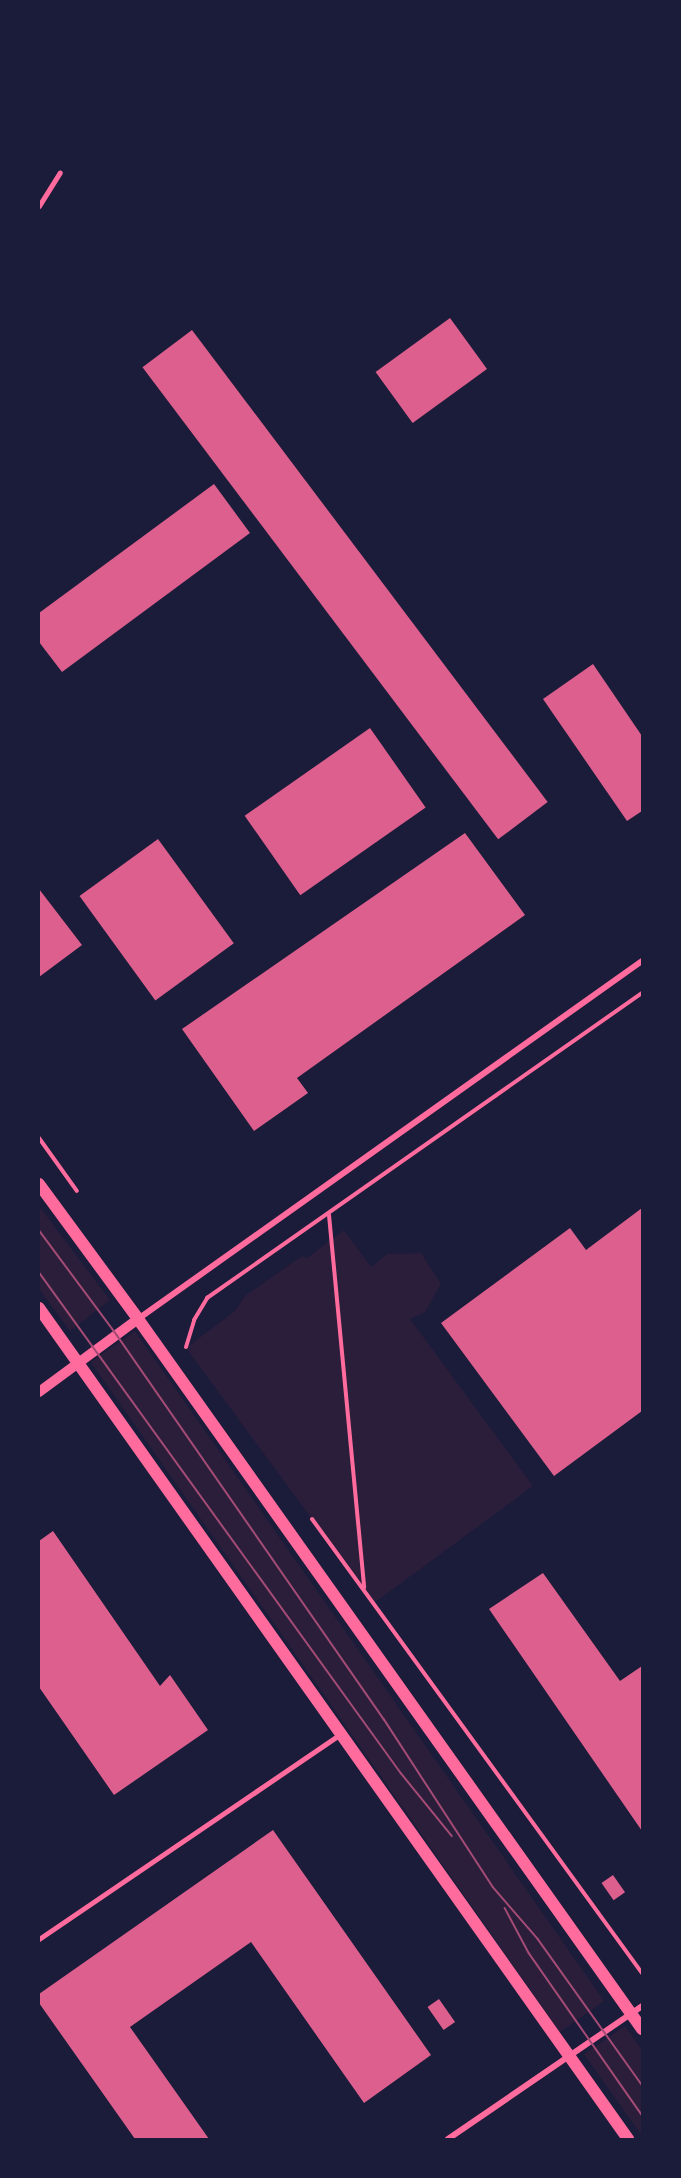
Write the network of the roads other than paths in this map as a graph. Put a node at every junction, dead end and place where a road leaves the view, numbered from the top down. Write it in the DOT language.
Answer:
graph roads {
  1 [pos="60,173"];
  2 [pos="39,206"];
  3 [pos="642,961"];
  4 [pos="39,1184"];
  5 [pos="39,1308"];
  6 [pos="138,1319"];
  7 [pos="80,1362"];
  8 [pos="39,1392"];
  9 [pos="342,1734"];
  10 [pos="39,1939"];
  11 [pos="642,2006"];
  12 [pos="631,2014"];
  13 [pos="642,2029"];
  14 [pos="569,2054"];
  15 [pos="448,2139"];
  16 [pos="628,2139"];
  1 -- 2 [label="lane"];
  3 -- 6 [label="street"];
  4 -- 6 [label="main road"];
  5 -- 7 [label="main road"];
  6 -- 7 [label="street"];
  6 -- 12 [label="main road"];
  7 -- 8 [label="street"];
  7 -- 9 [label="main road"];
  9 -- 10 [label="lane"];
  9 -- 14 [label="main road"];
  11 -- 12 [label="street"];
  12 -- 13 [label="main road"];
  12 -- 14 [label="street"];
  14 -- 15 [label="street"];
  14 -- 16 [label="main road"];
}
